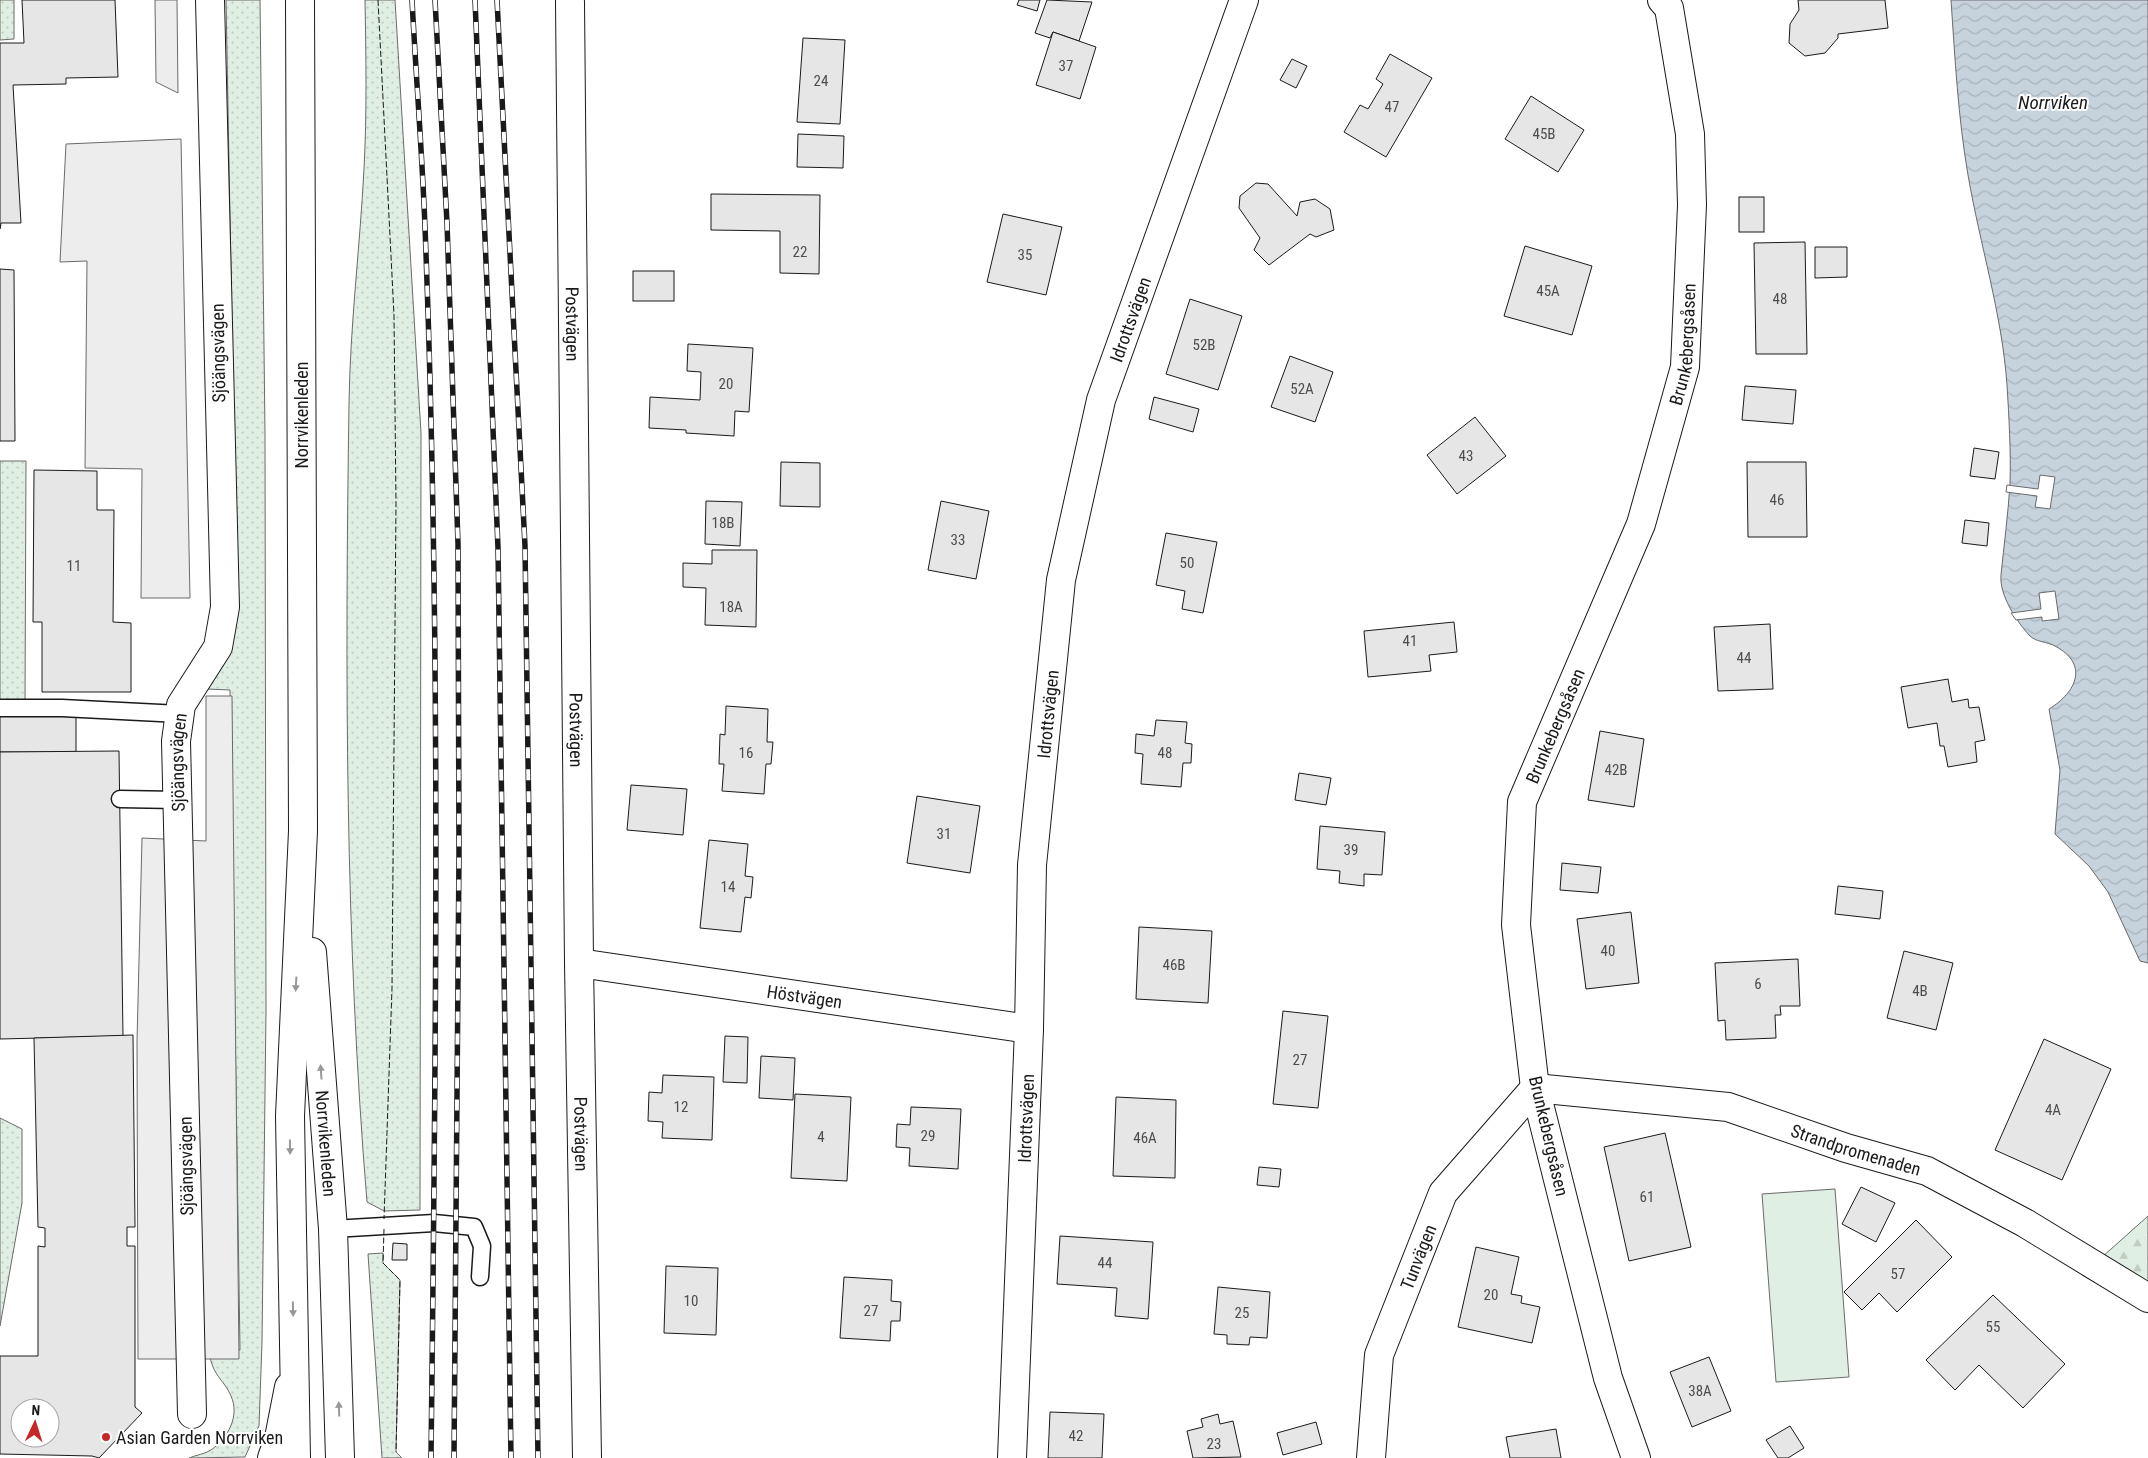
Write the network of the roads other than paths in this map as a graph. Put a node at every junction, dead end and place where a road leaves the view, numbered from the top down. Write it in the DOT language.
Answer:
graph roads {
  1 [pos="210,0"];
  2 [pos="300,0"];
  3 [pos="1244,0"];
  4 [pos="1662,0"];
  5 [pos="570,2"];
  6 [pos="0,708"];
  7 [pos="180,714"];
  8 [pos="120,799"];
  9 [pos="177,800"];
  10 [pos="303,831"];
  11 [pos="579,963"];
  12 [pos="1029,1029"];
  13 [pos="1535,1088"];
  14 [pos="333,1229"];
  15 [pos="480,1277"];
  16 [pos="2148,1298"];
  17 [pos="294,1364"];
  18 [pos="192,1414"];
  19 [pos="272,1458"];
  20 [pos="296,1458"];
  21 [pos="340,1458"];
  22 [pos="587,1458"];
  23 [pos="1012,1458"];
  24 [pos="1372,1458"];
  25 [pos="1636,1458"];
  1 -- 7 [label="street, Sjöängsvägen"];
  2 -- 10 [label="street, Norrvikenleden"];
  3 -- 12 [label="street, Idrottsvägen"];
  4 -- 13 [label="street, Brunkebergsåsen"];
  5 -- 11 [label="street, Postvägen"];
  6 -- 7 [label="lane"];
  7 -- 9 [label="street, Sjöängsvägen"];
  8 -- 9 [label="lane"];
  9 -- 18 [label="street, Sjöängsvägen"];
  14 -- 10 [label="street, Norrvikenleden, one-way"];
  10 -- 17 [label="street, Norrvikenleden, one-way"];
  11 -- 12 [label="street, Höstvägen"];
  11 -- 22 [label="street, Postvägen"];
  12 -- 23 [label="street, Idrottsvägen"];
  13 -- 16 [label="street, Strandpromenaden"];
  13 -- 24 [label="street, Tunvägen"];
  13 -- 25 [label="street, Brunkebergsåsen"];
  14 -- 15 [label="lane"];
  21 -- 14 [label="street, Norrvikenleden, one-way"];
  17 -- 19 [label="street"];
  17 -- 20 [label="street, Norrvikenleden"];
}
